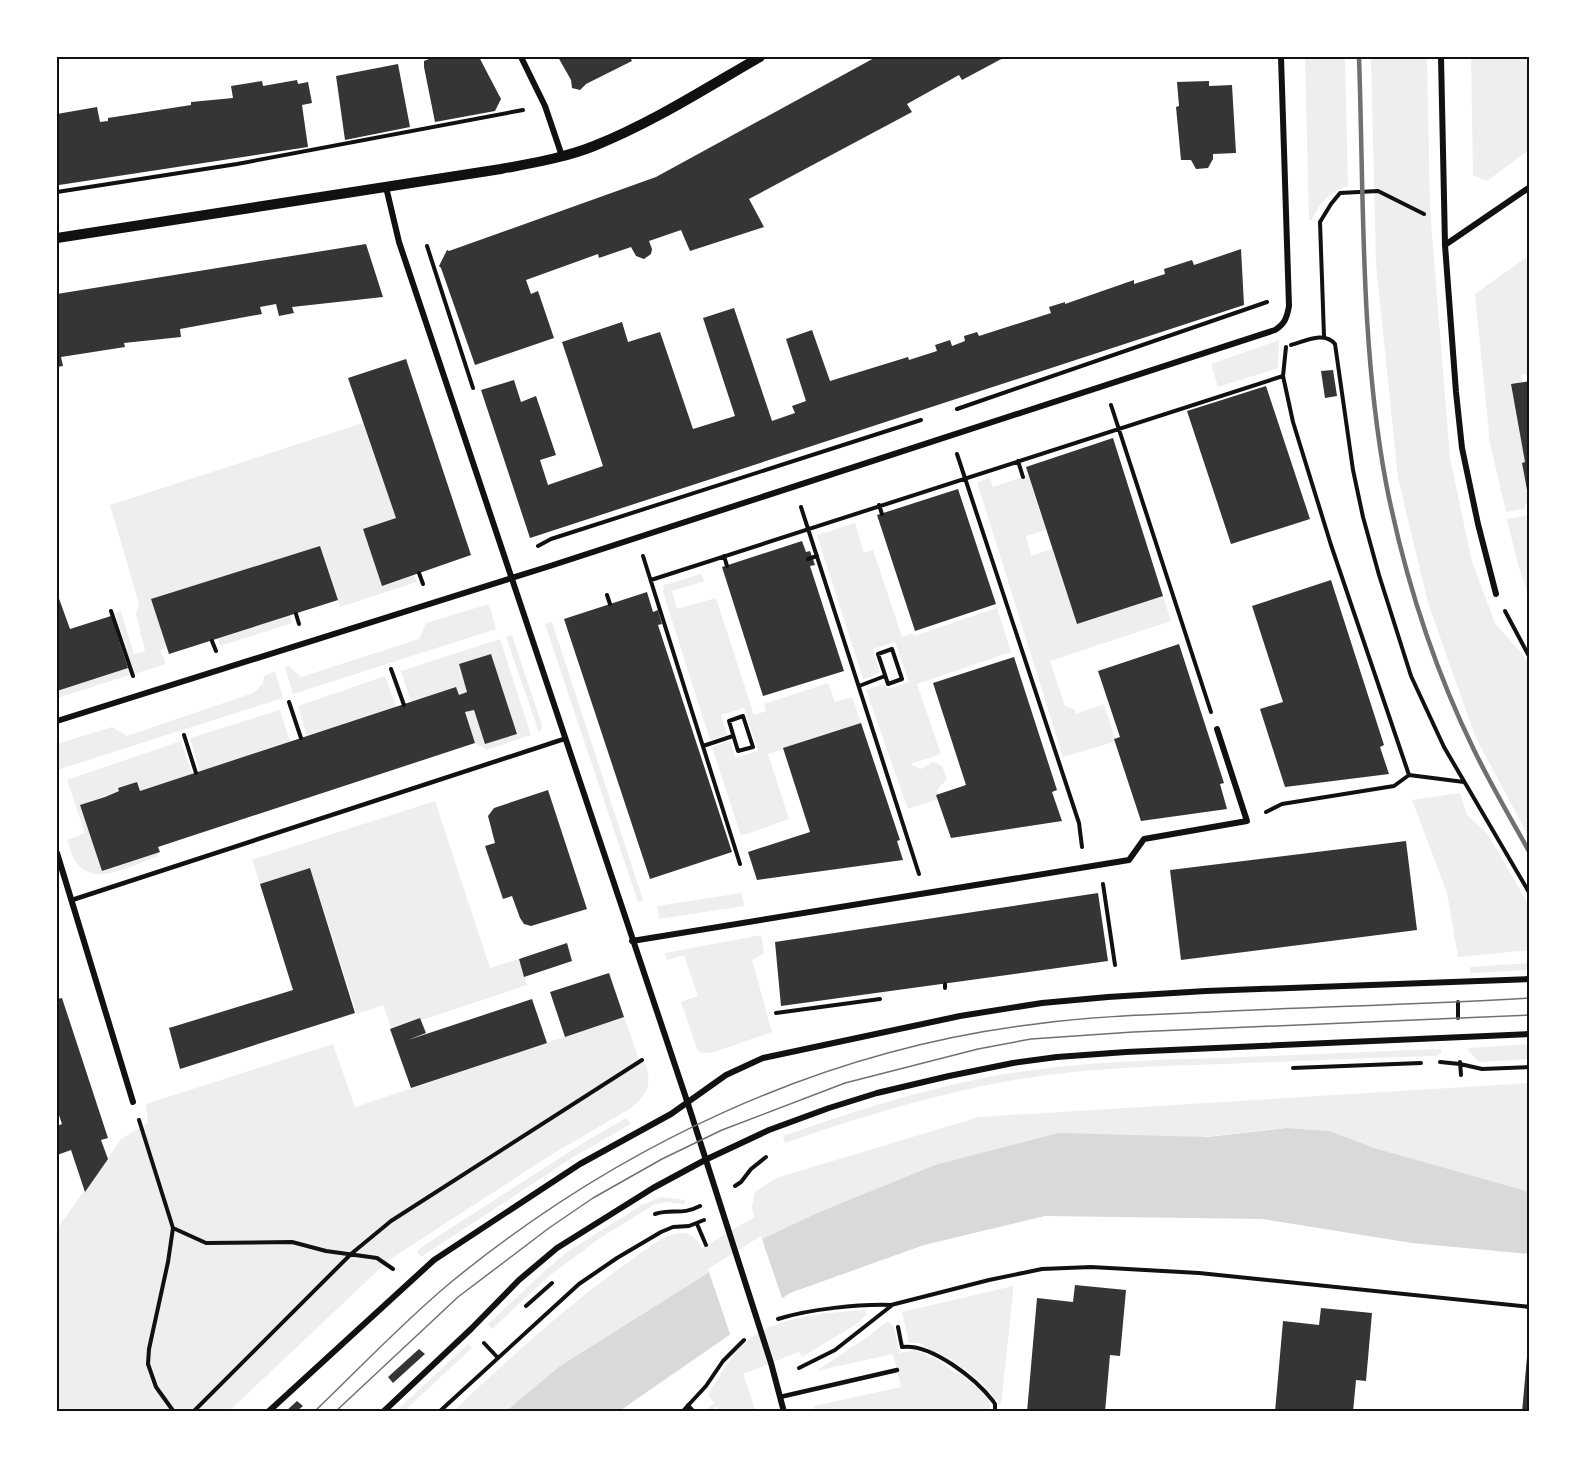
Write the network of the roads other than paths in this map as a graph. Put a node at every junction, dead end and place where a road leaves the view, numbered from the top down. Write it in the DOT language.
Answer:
graph roads {
  1 [pos="520,57"];
  2 [pos="760,57"];
  3 [pos="1281,57"];
  4 [pos="1441,57"];
  5 [pos="562,156"];
  6 [pos="386,187"];
  7 [pos="1530,187"];
  8 [pos="57,238"];
  9 [pos="1445,245"];
  10 [pos="511,578"];
  11 [pos="1497,594"];
  12 [pos="57,721"];
  13 [pos="1217,729"];
  14 [pos="564,739"];
  15 [pos="57,853"];
  16 [pos="72,900"];
  17 [pos="632,941"];
  18 [pos="1530,979"];
  19 [pos="1530,1034"];
  20 [pos="133,1102"];
  21 [pos="687,1104"];
  22 [pos="705,1160"];
  23 [pos="897,1370"];
  24 [pos="780,1397"];
  25 [pos="268,1412"];
  26 [pos="383,1412"];
  27 [pos="784,1412"];
  1 -- 5 [label="street"];
  2 -- 5 [label="street"];
  3 -- 10 [label="street"];
  4 -- 9 [label="street"];
  5 -- 6 [label="street"];
  6 -- 8 [label="street"];
  6 -- 10 [label="street"];
  7 -- 9 [label="street"];
  9 -- 11 [label="street"];
  10 -- 12 [label="street"];
  10 -- 14 [label="street"];
  13 -- 17 [label="street"];
  14 -- 16 [label="lane"];
  14 -- 17 [label="street"];
  15 -- 16 [label="street"];
  16 -- 20 [label="street"];
  17 -- 21 [label="street"];
  18 -- 21 [label="street"];
  19 -- 22 [label="street"];
  21 -- 22 [label="street"];
  21 -- 25 [label="street"];
  22 -- 24 [label="street"];
  22 -- 26 [label="street"];
  23 -- 24 [label="lane"];
  24 -- 27 [label="street"];
}
